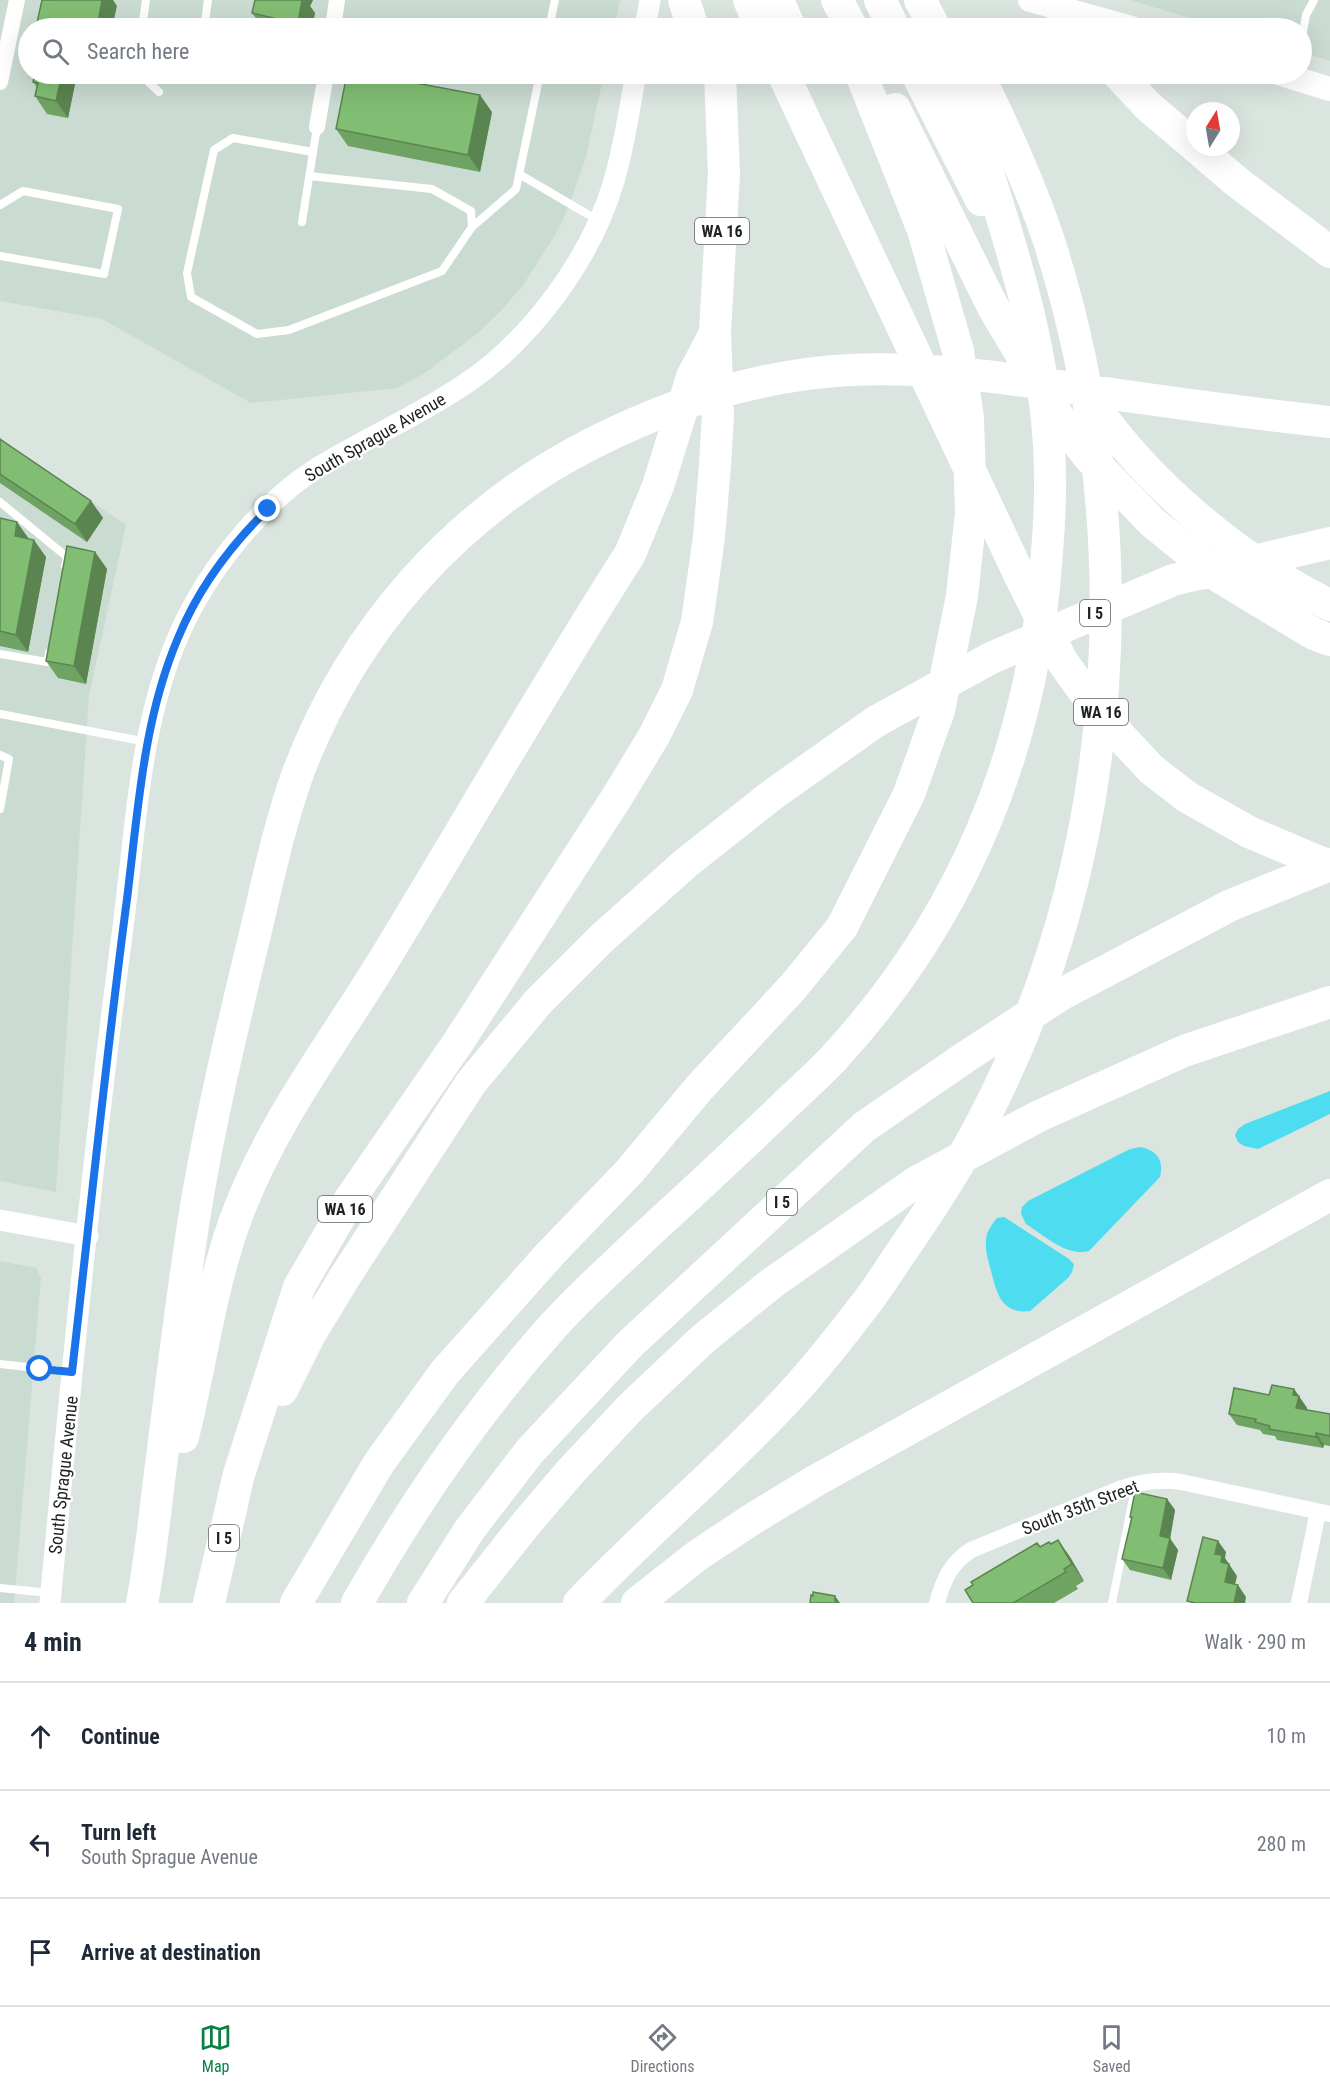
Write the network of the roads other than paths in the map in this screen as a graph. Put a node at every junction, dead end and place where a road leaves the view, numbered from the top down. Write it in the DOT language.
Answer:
graph roads {
  1 [pos="17,0"];
  2 [pos="146,0"];
  3 [pos="208,0"];
  4 [pos="337,0"];
  5 [pos="555,0"];
  6 [pos="650,0"];
  7 [pos="684,0"];
  8 [pos="708,0"];
  9 [pos="749,0"];
  10 [pos="778,0"];
  11 [pos="880,0"];
  12 [pos="920,0"];
  13 [pos="944,0"];
  14 [pos="1030,0"];
  15 [pos="1054,0"];
  16 [pos="1314,0"];
  17 [pos="143,18"];
  18 [pos="205,18"];
  19 [pos="334,18"];
  20 [pos="551,18"];
  21 [pos="647,18"];
  22 [pos="690,18"];
  23 [pos="711,18"];
  24 [pos="757,18"];
  25 [pos="786,18"];
  26 [pos="889,18"];
  27 [pos="930,18"];
  28 [pos="952,18"];
  29 [pos="1069,18"];
  30 [pos="1096,18"];
  31 [pos="1305,18"];
  32 [pos="0,82"];
  33 [pos="1312,83"];
  34 [pos="151,84"];
  35 [pos="324,84"];
  36 [pos="538,84"];
  37 [pos="634,84"];
  38 [pos="709,84"];
  39 [pos="721,84"];
  40 [pos="788,84"];
  41 [pos="812,84"];
  42 [pos="865,84"];
  43 [pos="882,84"];
  44 [pos="922,84"];
  45 [pos="957,84"];
  46 [pos="983,84"];
  47 [pos="1127,84"];
  48 [pos="1330,89"];
  49 [pos="159,92"];
  50 [pos="317,128"];
  51 [pos="723,130"];
  52 [pos="1186,138"];
  53 [pos="313,152"];
  54 [pos="1207,156"];
  55 [pos="519,174"];
  56 [pos="309,176"];
  57 [pos="0,205"];
  58 [pos="599,221"];
  59 [pos="302,222"];
  60 [pos="472,227"];
  61 [pos="1330,252"];
  62 [pos="0,256"];
  63 [pos="894,310"];
  64 [pos="715,331"];
  65 [pos="1330,422"];
  66 [pos="0,502"];
  67 [pos="1330,543"];
  68 [pos="62,580"];
  69 [pos="1330,605"];
  70 [pos="52,639"];
  71 [pos="1330,640"];
  72 [pos="0,654"];
  73 [pos="0,714"];
  74 [pos="147,742"];
  75 [pos="0,756"];
  76 [pos="0,808"];
  77 [pos="1330,865"];
  78 [pos="1330,1002"];
  79 [pos="1330,1194"];
  80 [pos="0,1220"];
  81 [pos="88,1236"];
  82 [pos="0,1364"];
  83 [pos="72,1372"];
  84 [pos="239,1474"];
  85 [pos="1136,1483"];
  86 [pos="1324,1513"];
  87 [pos="0,1588"];
  88 [pos="145,1590"];
  89 [pos="51,1598"];
  90 [pos="209,1603"];
  91 [pos="296,1603"];
  92 [pos="357,1603"];
  93 [pos="423,1603"];
  94 [pos="463,1603"];
  95 [pos="579,1603"];
  96 [pos="638,1603"];
  97 [pos="936,1603"];
  98 [pos="1112,1603"];
  99 [pos="1299,1603"];
  1 -- 32 [label="street"];
  2 -- 17 [label="lane"];
  3 -- 18 [label="lane"];
  4 -- 19 [label="street"];
  5 -- 20 [label="lane"];
  6 -- 21 [label="street"];
  7 -- 22 [label="highway"];
  8 -- 23 [label="highway"];
  9 -- 24 [label="highway"];
  10 -- 25 [label="highway"];
  11 -- 26 [label="highway"];
  12 -- 27 [label="highway"];
  13 -- 28 [label="highway"];
  14 -- 30 [label="main road"];
  15 -- 29 [label="highway"];
  16 -- 31 [label="lane"];
  33 -- 48 [label="main road"];
  34 -- 49 [label="lane"];
  35 -- 50 [label="street"];
  36 -- 55 [label="lane"];
  37 -- 58 [label="street, South Sprague Avenue"];
  38 -- 51 [label="highway"];
  39 -- 51 [label="highway, WA 16"];
  40 -- 63 [label="highway"];
  41 -- 63 [label="highway"];
  42 -- 91 [label="highway"];
  43 -- 71 [label="highway"];
  44 -- 69 [label="highway"];
  45 -- 92 [label="highway"];
  46 -- 95 [label="highway, WA 16"];
  47 -- 52 [label="highway"];
  50 -- 53 [label="lane"];
  51 -- 64 [label="highway, WA 16"];
  53 -- 56 [label="lane"];
  53 -- 60 [label="lane"];
  54 -- 61 [label="highway"];
  55 -- 58 [label="lane"];
  55 -- 60 [label="lane"];
  56 -- 59 [label="lane"];
  56 -- 60 [label="lane"];
  57 -- 62 [label="lane"];
  58 -- 74 [label="street, South Sprague Avenue"];
  63 -- 77 [label="highway"];
  64 -- 84 [label="highway, WA 16"];
  64 -- 88 [label="highway"];
  65 -- 88 [label="highway"];
  66 -- 68 [label="lane"];
  67 -- 84 [label="highway, I 5"];
  70 -- 72 [label="lane"];
  73 -- 74 [label="lane"];
  74 -- 81 [label="street, South Sprague Avenue"];
  75 -- 76 [label="lane"];
  77 -- 93 [label="highway, I 5"];
  78 -- 94 [label="highway"];
  79 -- 96 [label="highway"];
  80 -- 81 [label="street"];
  81 -- 83 [label="street, South Sprague Avenue"];
  82 -- 83 [label="lane"];
  83 -- 89 [label="street, South Sprague Avenue"];
  84 -- 90 [label="highway, I 5"];
  85 -- 86 [label="street, South 35th Street"];
  85 -- 97 [label="street, South 35th Street"];
  85 -- 98 [label="lane"];
  86 -- 99 [label="street"];
  87 -- 89 [label="lane"];
}
